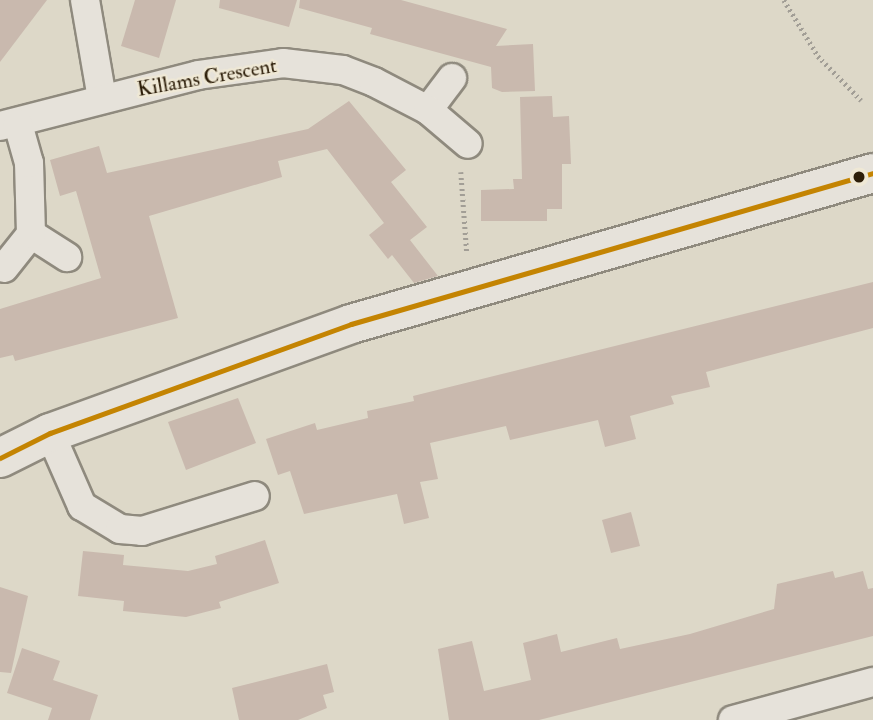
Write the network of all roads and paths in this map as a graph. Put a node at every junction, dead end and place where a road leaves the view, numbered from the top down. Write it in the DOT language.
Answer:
graph roads {
  1 [pos="85,0"];
  2 [pos="784,0"];
  3 [pos="452,78"];
  4 [pos="103,98"];
  5 [pos="862,100"];
  6 [pos="428,110"];
  7 [pos="9,125"];
  8 [pos="468,144"];
  9 [pos="873,173"];
  10 [pos="31,234"];
  11 [pos="67,257"];
  12 [pos="4,268"];
  13 [pos="476,284"];
  14 [pos="50,433"];
  15 [pos="0,458"];
  16 [pos="255,496"];
  17 [pos="873,682"];
  18 [pos="733,720"];
  1 -- 4 [label="street"];
  2 -- 5 [label="path"];
  3 -- 6 [label="street"];
  4 -- 6 [label="street, Killams Crescent"];
  4 -- 7 [label="street, Killams Crescent"];
  6 -- 8 [label="street, Killams Crescent"];
  7 -- 10 [label="street, Killams Crescent"];
  8 -- 13 [label="path"];
  9 -- 13 [label="main road"];
  10 -- 11 [label="street"];
  10 -- 12 [label="street"];
  13 -- 14 [label="main road"];
  14 -- 15 [label="main road"];
  14 -- 16 [label="street"];
  17 -- 18 [label="street"];
}
